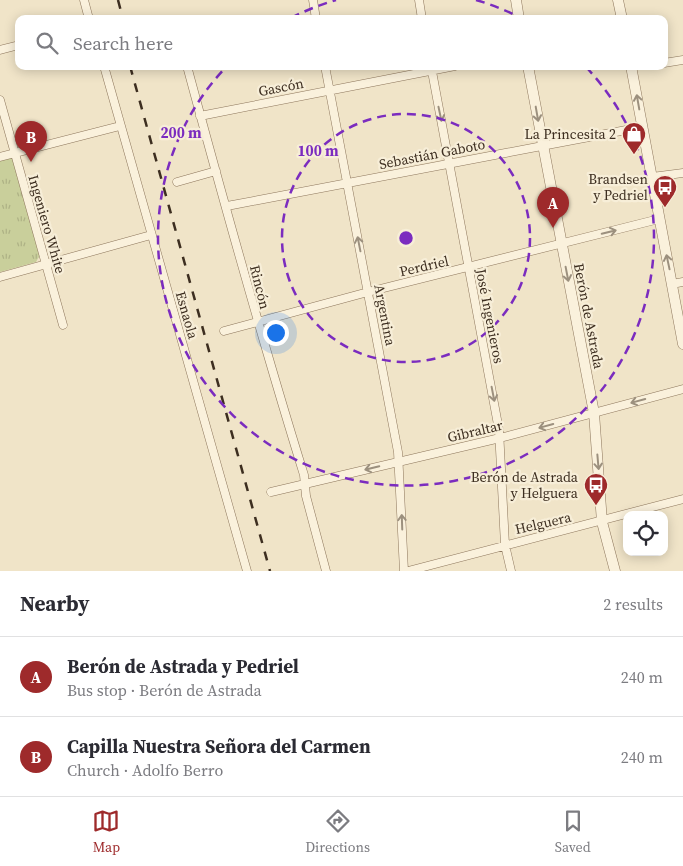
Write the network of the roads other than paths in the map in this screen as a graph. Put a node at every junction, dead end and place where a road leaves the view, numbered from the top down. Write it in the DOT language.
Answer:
graph roads {
  1 [pos="84,0"];
  2 [pos="313,0"];
  3 [pos="419,0"];
  4 [pos="516,0"];
  5 [pos="618,0"];
  6 [pos="88,15"];
  7 [pos="315,15"];
  8 [pos="421,15"];
  9 [pos="518,15"];
  10 [pos="621,15"];
  11 [pos="15,46"];
  12 [pos="0,50"];
  13 [pos="683,60"];
  14 [pos="668,62"];
  15 [pos="105,70"];
  16 [pos="188,70"];
  17 [pos="326,70"];
  18 [pos="422,70"];
  19 [pos="431,70"];
  20 [pos="529,70"];
  21 [pos="633,70"];
  22 [pos="330,90"];
  23 [pos="0,100"];
  24 [pos="200,116"];
  25 [pos="120,126"];
  26 [pos="642,126"];
  27 [pos="543,146"];
  28 [pos="14,154"];
  29 [pos="0,157"];
  30 [pos="450,163"];
  31 [pos="216,171"];
  32 [pos="683,174"];
  33 [pos="652,177"];
  34 [pos="176,182"];
  35 [pos="347,184"];
  36 [pos="227,206"];
  37 [pos="659,219"];
  38 [pos="151,235"];
  39 [pos="562,244"];
  40 [pos="46,264"];
  41 [pos="468,268"];
  42 [pos="0,278"];
  43 [pos="678,283"];
  44 [pos="368,292"];
  45 [pos="256,322"];
  46 [pos="63,325"];
  47 [pos="224,331"];
  48 [pos="683,344"];
  49 [pos="683,389"];
  50 [pos="594,413"];
  51 [pos="500,438"];
  52 [pos="399,461"];
  53 [pos="305,485"];
  54 [pos="271,492"];
  55 [pos="683,499"];
  56 [pos="602,522"];
  57 [pos="505,545"];
  58 [pos="247,571"];
  59 [pos="326,571"];
  60 [pos="406,571"];
  61 [pos="511,571"];
  62 [pos="615,571"];
  1 -- 6 [label="street"];
  2 -- 7 [label="street"];
  3 -- 8 [label="street"];
  4 -- 9 [label="street"];
  5 -- 10 [label="street"];
  11 -- 12 [label="street"];
  13 -- 14 [label="street"];
  15 -- 25 [label="street, Esnaola"];
  16 -- 24 [label="street, Rincón"];
  17 -- 22 [label="street, Argentina"];
  18 -- 22 [label="street, Gascón"];
  19 -- 30 [label="street, José Ingenieros, one-way"];
  20 -- 27 [label="street, Berón de Astrada, one-way"];
  26 -- 21 [label="street, one-way"];
  22 -- 24 [label="street, Gascón"];
  22 -- 35 [label="street, Argentina"];
  23 -- 28 [label="street, Ingeniero White"];
  24 -- 31 [label="street, Rincón"];
  25 -- 28 [label="street"];
  25 -- 38 [label="street, Esnaola"];
  26 -- 27 [label="street, Sebastián Gaboto"];
  26 -- 33 [label="street"];
  27 -- 30 [label="street, Sebastián Gaboto"];
  27 -- 39 [label="street, Berón de Astrada"];
  28 -- 29 [label="street"];
  28 -- 40 [label="street, Ingeniero White"];
  30 -- 35 [label="street, Sebastián Gaboto"];
  30 -- 41 [label="street, José Ingenieros"];
  31 -- 34 [label="street"];
  31 -- 36 [label="street, Rincón"];
  32 -- 33 [label="street"];
  33 -- 37 [label="street"];
  35 -- 36 [label="street, Sebastián Gaboto"];
  44 -- 35 [label="street, Argentina, one-way"];
  36 -- 45 [label="street, Rincón"];
  39 -- 37 [label="street, Perdriel, one-way"];
  43 -- 37 [label="street, one-way"];
  38 -- 40 [label="street"];
  38 -- 58 [label="street, Esnaola"];
  39 -- 41 [label="street, Perdriel"];
  39 -- 50 [label="street, Berón de Astrada, one-way"];
  40 -- 42 [label="street"];
  40 -- 46 [label="street, Ingeniero White"];
  41 -- 44 [label="street, Perdriel"];
  41 -- 51 [label="street, José Ingenieros, one-way"];
  43 -- 48 [label="street"];
  44 -- 45 [label="street, Perdriel"];
  44 -- 52 [label="street, Argentina"];
  45 -- 47 [label="street, Perdriel"];
  45 -- 53 [label="street, Rincón"];
  49 -- 50 [label="street, Gibraltar, one-way"];
  50 -- 51 [label="street, Gibraltar, one-way"];
  50 -- 56 [label="street, Berón de Astrada, one-way"];
  51 -- 52 [label="street, Gibraltar"];
  51 -- 57 [label="street, José Ingenieros"];
  52 -- 53 [label="street, Gibraltar, one-way"];
  60 -- 52 [label="street, Argentina, one-way"];
  53 -- 54 [label="street, Gibraltar"];
  53 -- 59 [label="street, Rincón"];
  55 -- 56 [label="street, Helguera"];
  56 -- 57 [label="street, Helguera"];
  56 -- 62 [label="street, Berón de Astrada"];
  57 -- 60 [label="street, Helguera"];
  57 -- 61 [label="street, José Ingenieros"];
}
